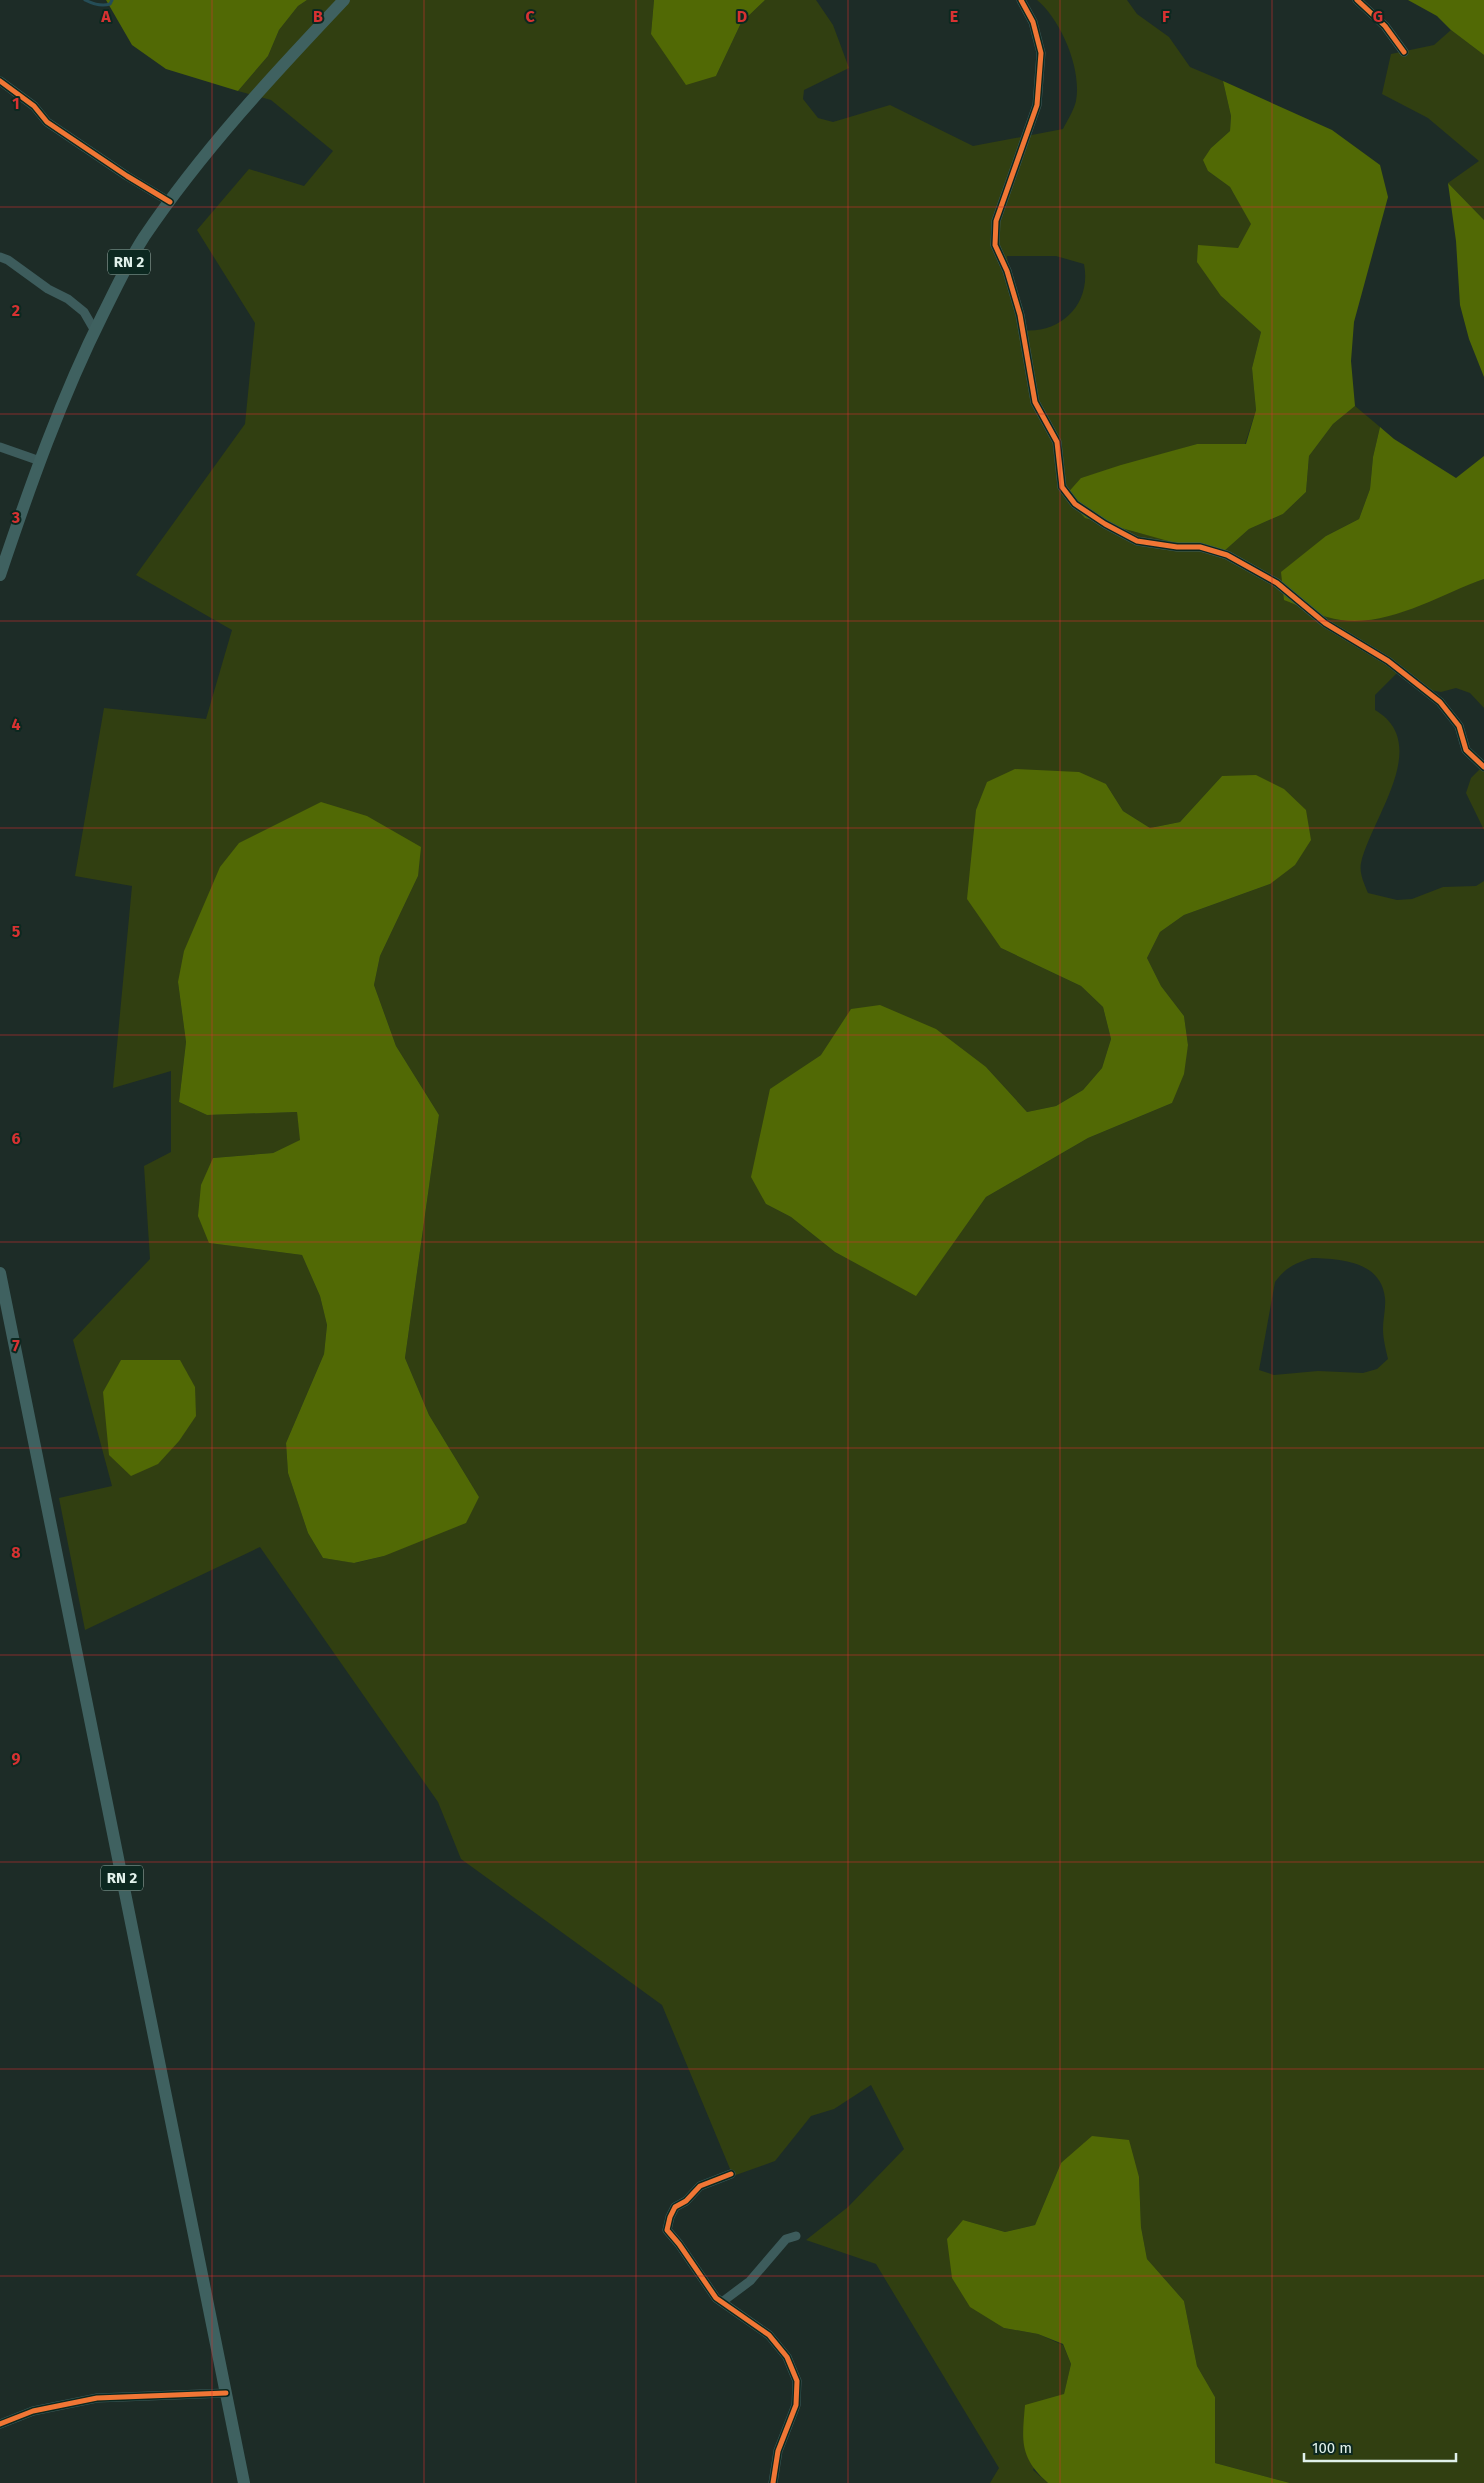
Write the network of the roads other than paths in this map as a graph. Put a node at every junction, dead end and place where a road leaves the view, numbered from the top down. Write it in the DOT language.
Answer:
graph roads {
  1 [pos="344,0"];
  2 [pos="1021,0"];
  3 [pos="1356,0"];
  4 [pos="1404,52"];
  5 [pos="0,81"];
  6 [pos="170,202"];
  7 [pos="0,257"];
  8 [pos="95,331"];
  9 [pos="0,447"];
  10 [pos="40,461"];
  11 [pos="0,575"];
  12 [pos="1484,767"];
  13 [pos="0,1273"];
  14 [pos="730,2174"];
  15 [pos="796,2236"];
  16 [pos="722,2302"];
  17 [pos="226,2393"];
  18 [pos="0,2424"];
  19 [pos="244,2483"];
  20 [pos="773,2483"];
  1 -- 6 [label="main road, RN 2"];
  2 -- 12 [label="street"];
  3 -- 4 [label="street"];
  5 -- 6 [label="street"];
  6 -- 8 [label="main road, RN 2"];
  7 -- 8 [label="street"];
  8 -- 10 [label="main road, RN 2"];
  9 -- 10 [label="street"];
  10 -- 11 [label="main road, RN 2"];
  13 -- 17 [label="main road, RN 2"];
  14 -- 16 [label="street"];
  15 -- 16 [label="street"];
  16 -- 20 [label="street"];
  17 -- 18 [label="street"];
  17 -- 19 [label="main road, RN 2"];
}
